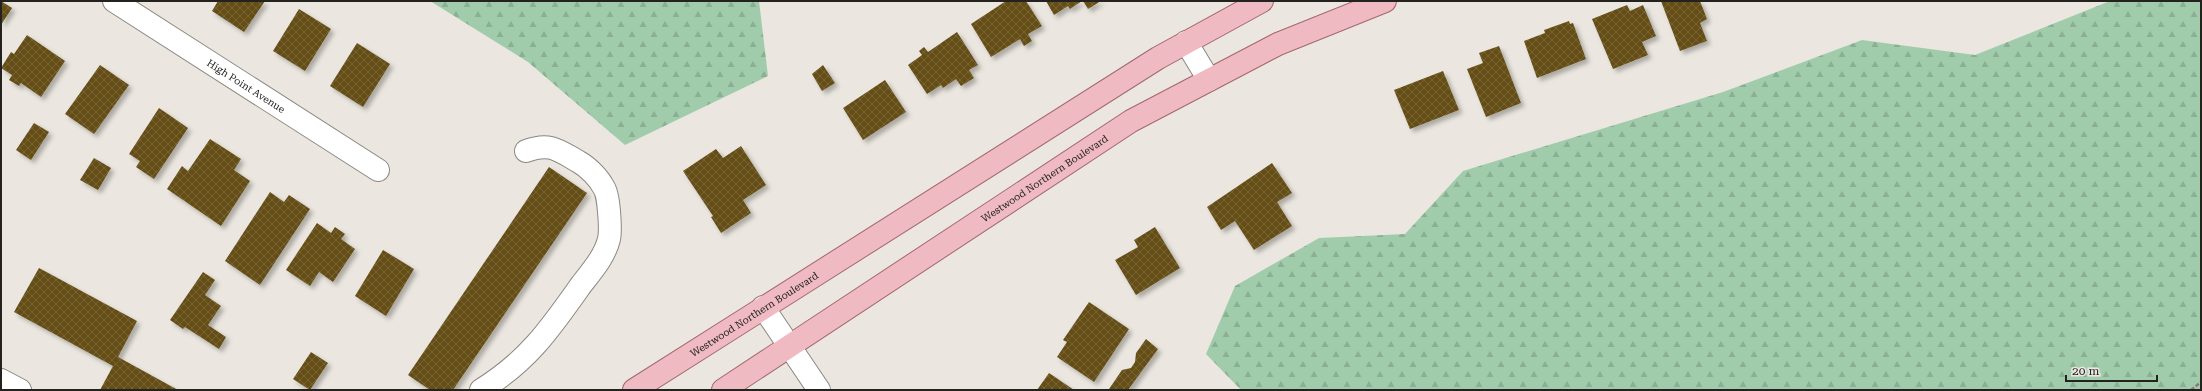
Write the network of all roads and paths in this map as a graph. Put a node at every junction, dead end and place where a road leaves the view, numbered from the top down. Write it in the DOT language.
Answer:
graph roads {
  1 [pos="114,1"];
  2 [pos="1262,1"];
  3 [pos="1385,1"];
  4 [pos="1186,42"];
  5 [pos="1209,80"];
  6 [pos="526,151"];
  7 [pos="378,170"];
  8 [pos="763,307"];
  9 [pos="790,346"];
  10 [pos="1,380"];
  11 [pos="2201,382"];
  12 [pos="20,390"];
  13 [pos="481,390"];
  14 [pos="634,390"];
  15 [pos="723,390"];
  16 [pos="819,390"];
  17 [pos="2191,390"];
  1 -- 7 [label="street, High Point Avenue"];
  2 -- 4 [label="main road, Westwood Northern Boulevard"];
  3 -- 5 [label="main road, Westwood Northern Boulevard"];
  4 -- 5 [label="street"];
  4 -- 8 [label="main road, Westwood Northern Boulevard"];
  5 -- 9 [label="main road, Westwood Northern Boulevard"];
  6 -- 13 [label="street"];
  8 -- 9 [label="street"];
  8 -- 14 [label="main road, Westwood Northern Boulevard"];
  9 -- 15 [label="main road, Westwood Northern Boulevard"];
  9 -- 16 [label="street"];
  10 -- 12 [label="street"];
  11 -- 17 [label="path"];
}
